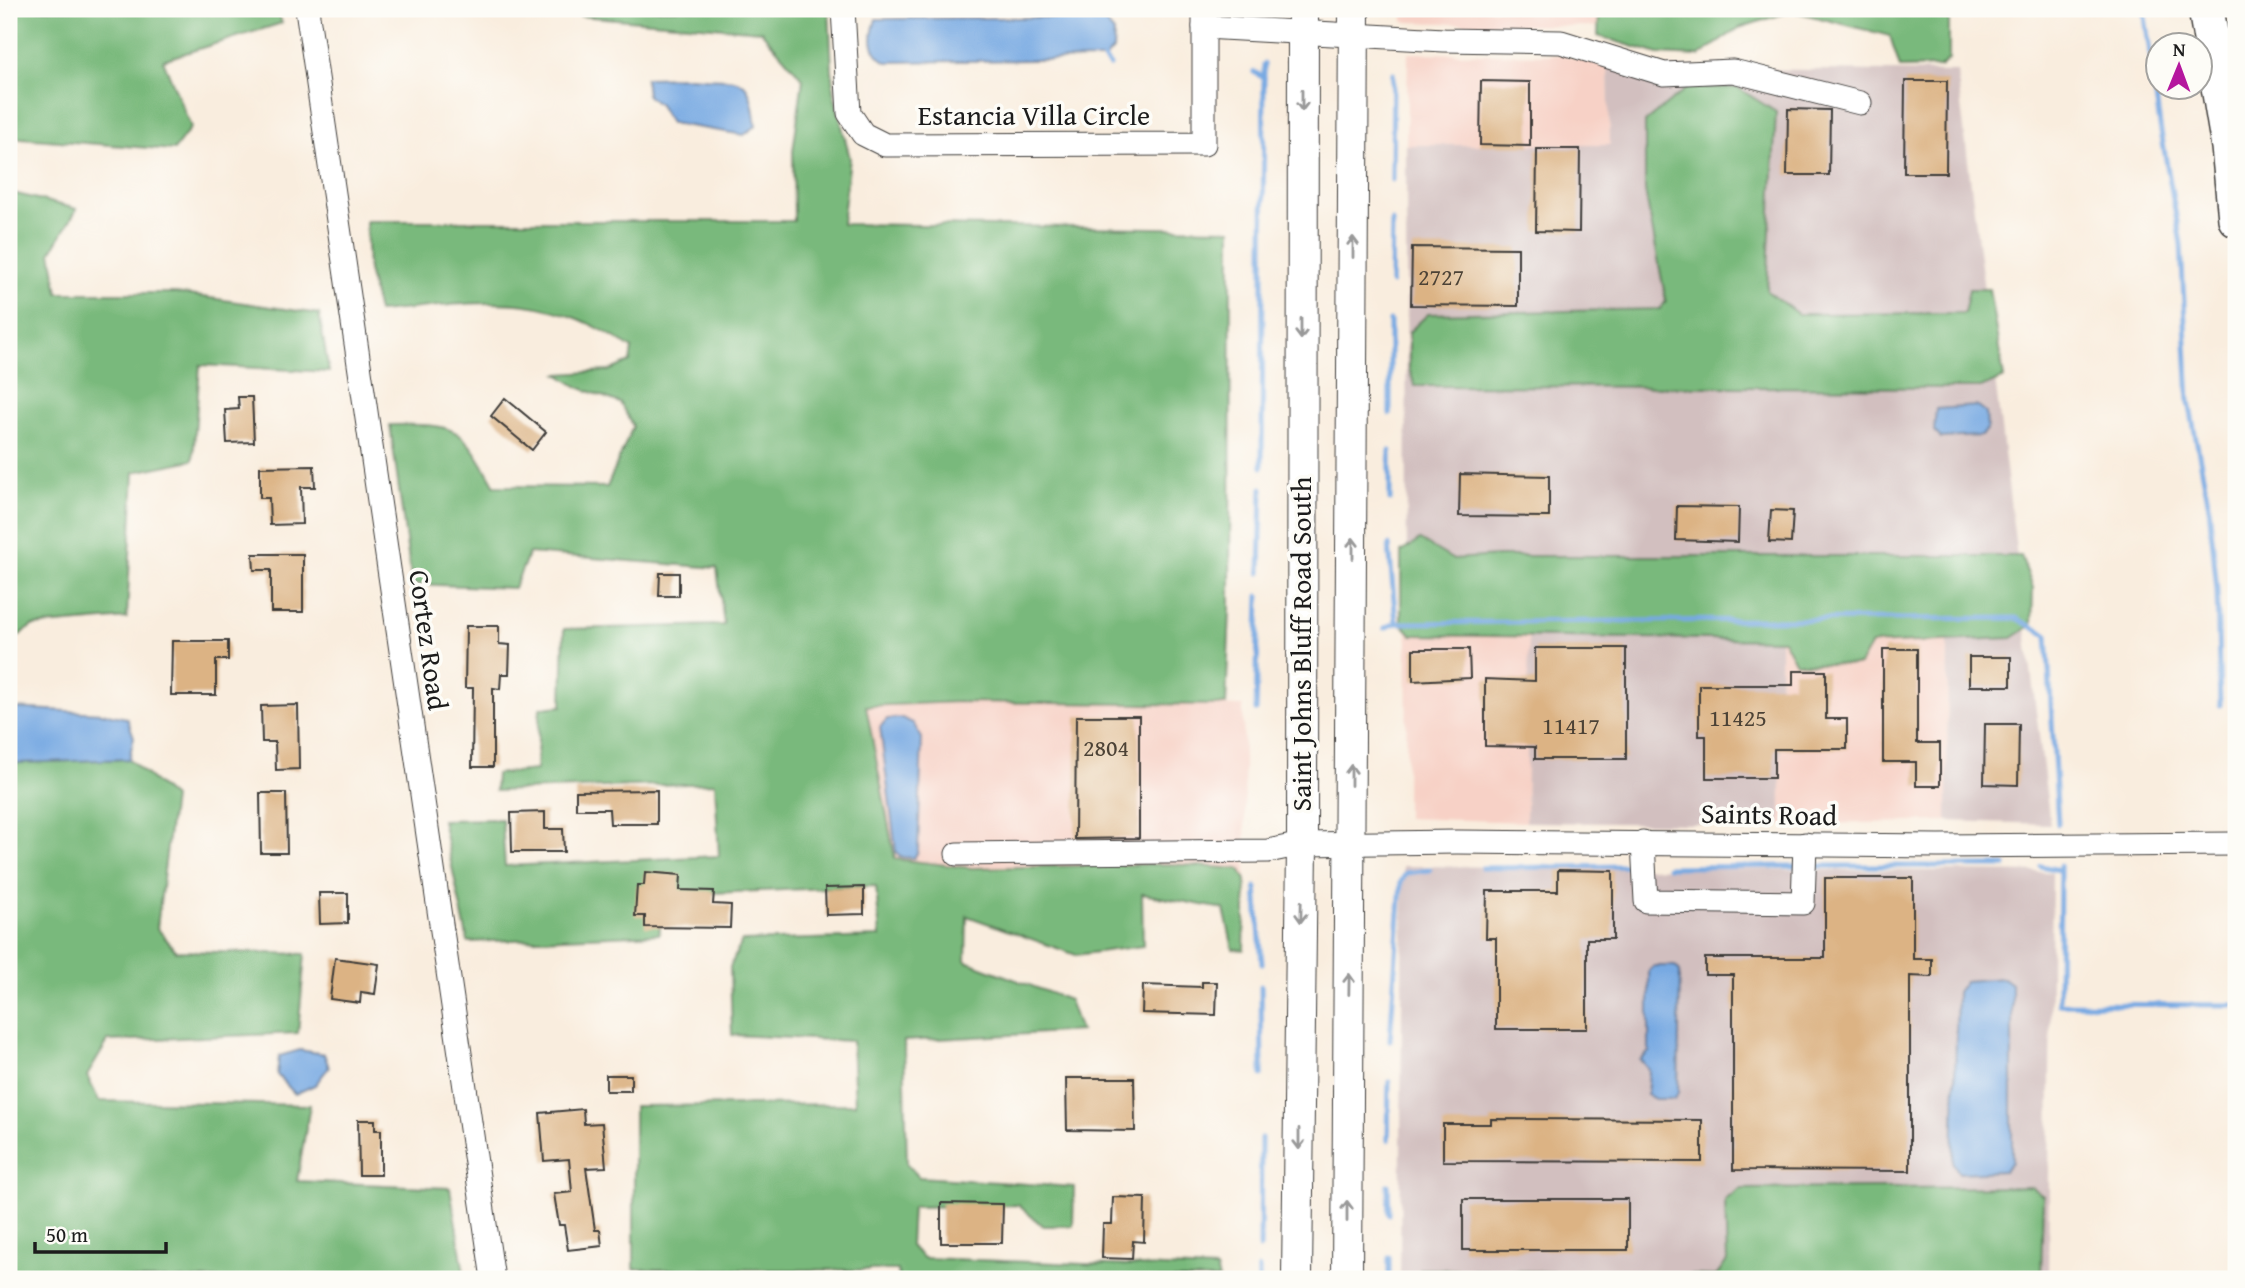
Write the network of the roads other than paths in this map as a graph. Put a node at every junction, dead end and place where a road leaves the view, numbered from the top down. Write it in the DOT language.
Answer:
graph roads {
  1 [pos="307,9"];
  2 [pos="843,9"];
  3 [pos="2206,9"];
  4 [pos="1204,18"];
  5 [pos="1303,21"];
  6 [pos="1354,22"];
  7 [pos="1860,103"];
  8 [pos="2236,219"];
  9 [pos="1643,842"];
  10 [pos="1350,843"];
  11 [pos="1302,844"];
  12 [pos="1805,844"];
  13 [pos="2236,844"];
  14 [pos="957,854"];
  15 [pos="493,1279"];
  16 [pos="1297,1279"];
  17 [pos="1347,1279"];
  1 -- 15 [label="street, Cortez Road"];
  2 -- 4 [label="street, Estancia Villa Circle"];
  3 -- 8 [label="highway"];
  4 -- 5 [label="street"];
  5 -- 6 [label="street"];
  5 -- 11 [label="main road, Saint Johns Bluff Road South, one-way"];
  6 -- 7 [label="street"];
  10 -- 6 [label="main road, Saint Johns Bluff Road South, one-way"];
  9 -- 10 [label="street, Saints Road"];
  9 -- 12 [label="street, Saints Road"];
  9 -- 12 [label="street"];
  10 -- 11 [label="street, Saints Road"];
  17 -- 10 [label="main road, Saint Johns Bluff Road South, one-way"];
  11 -- 14 [label="street, Saints Road"];
  11 -- 16 [label="main road, Saint Johns Bluff Road South, one-way"];
  12 -- 13 [label="street, Saints Road"];
}
